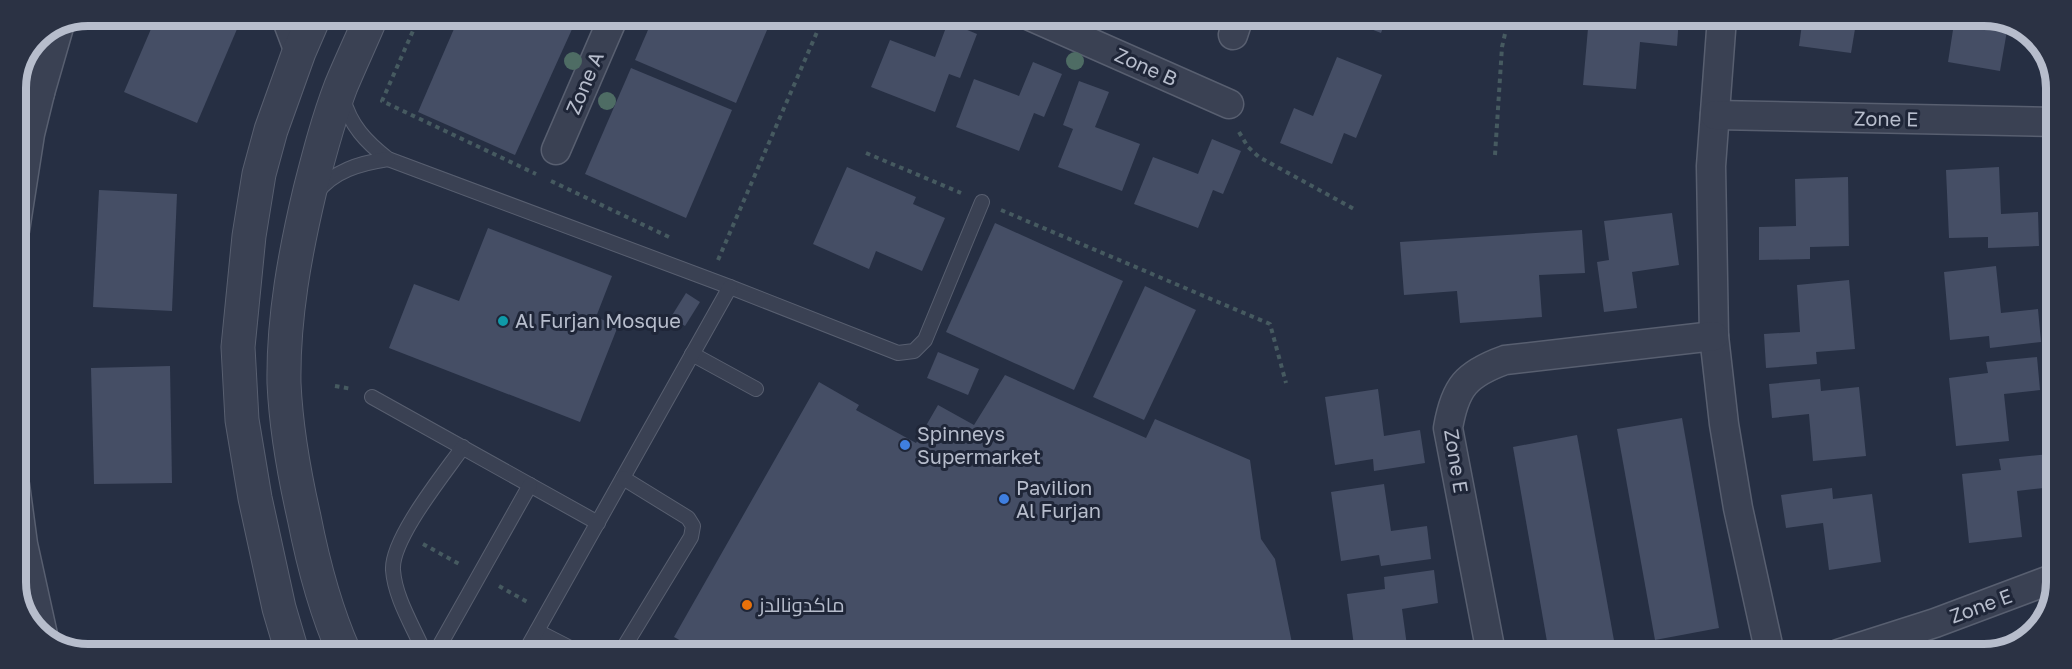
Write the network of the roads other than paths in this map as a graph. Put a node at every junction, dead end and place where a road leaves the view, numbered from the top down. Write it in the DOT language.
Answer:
graph roads {
  1 [pos="289,26"];
  2 [pos="310,26"];
  3 [pos="367,26"];
  4 [pos="610,26"];
  5 [pos="1053,26"];
  6 [pos="1721,26"];
  7 [pos="55,35"];
  8 [pos="299,51"];
  9 [pos="340,87"];
  10 [pos="27,90"];
  11 [pos="1229,104"];
  12 [pos="1715,116"];
  13 [pos="2046,122"];
  14 [pos="556,150"];
  15 [pos="387,159"];
  16 [pos="26,160"];
  17 [pos="982,202"];
  18 [pos="305,212"];
  19 [pos="730,287"];
  20 [pos="1714,336"];
  21 [pos="692,354"];
  22 [pos="756,389"];
  23 [pos="372,397"];
  24 [pos="463,447"];
  25 [pos="623,478"];
  26 [pos="530,485"];
  27 [pos="598,523"];
  28 [pos="26,558"];
  29 [pos="2046,581"];
  30 [pos="40,621"];
  31 [pos="537,631"];
  32 [pos="290,644"];
  33 [pos="341,644"];
  34 [pos="421,644"];
  35 [pos="440,644"];
  36 [pos="530,644"];
  37 [pos="562,644"];
  38 [pos="626,644"];
  39 [pos="1489,644"];
  40 [pos="1768,644"];
  41 [pos="1869,644"];
  1 -- 8 [label="street"];
  2 -- 8 [label="street"];
  3 -- 9 [label="street"];
  4 -- 14 [label="street, Zone A"];
  5 -- 11 [label="street, Zone B"];
  6 -- 12 [label="street"];
  7 -- 10 [label="street"];
  8 -- 32 [label="street"];
  9 -- 15 [label="lane"];
  9 -- 18 [label="street"];
  10 -- 16 [label="street"];
  12 -- 13 [label="street, Zone E"];
  12 -- 20 [label="street"];
  15 -- 18 [label="lane"];
  15 -- 19 [label="lane"];
  17 -- 19 [label="lane"];
  18 -- 33 [label="street"];
  19 -- 21 [label="lane"];
  20 -- 39 [label="street, Zone E"];
  20 -- 40 [label="street"];
  21 -- 22 [label="lane"];
  21 -- 25 [label="lane"];
  23 -- 24 [label="lane"];
  24 -- 26 [label="lane"];
  24 -- 34 [label="lane"];
  25 -- 27 [label="lane"];
  25 -- 38 [label="lane"];
  26 -- 27 [label="lane"];
  26 -- 35 [label="lane"];
  27 -- 31 [label="lane"];
  28 -- 30 [label="street"];
  29 -- 41 [label="street, Zone E"];
  31 -- 36 [label="lane"];
  31 -- 37 [label="lane"];
}
